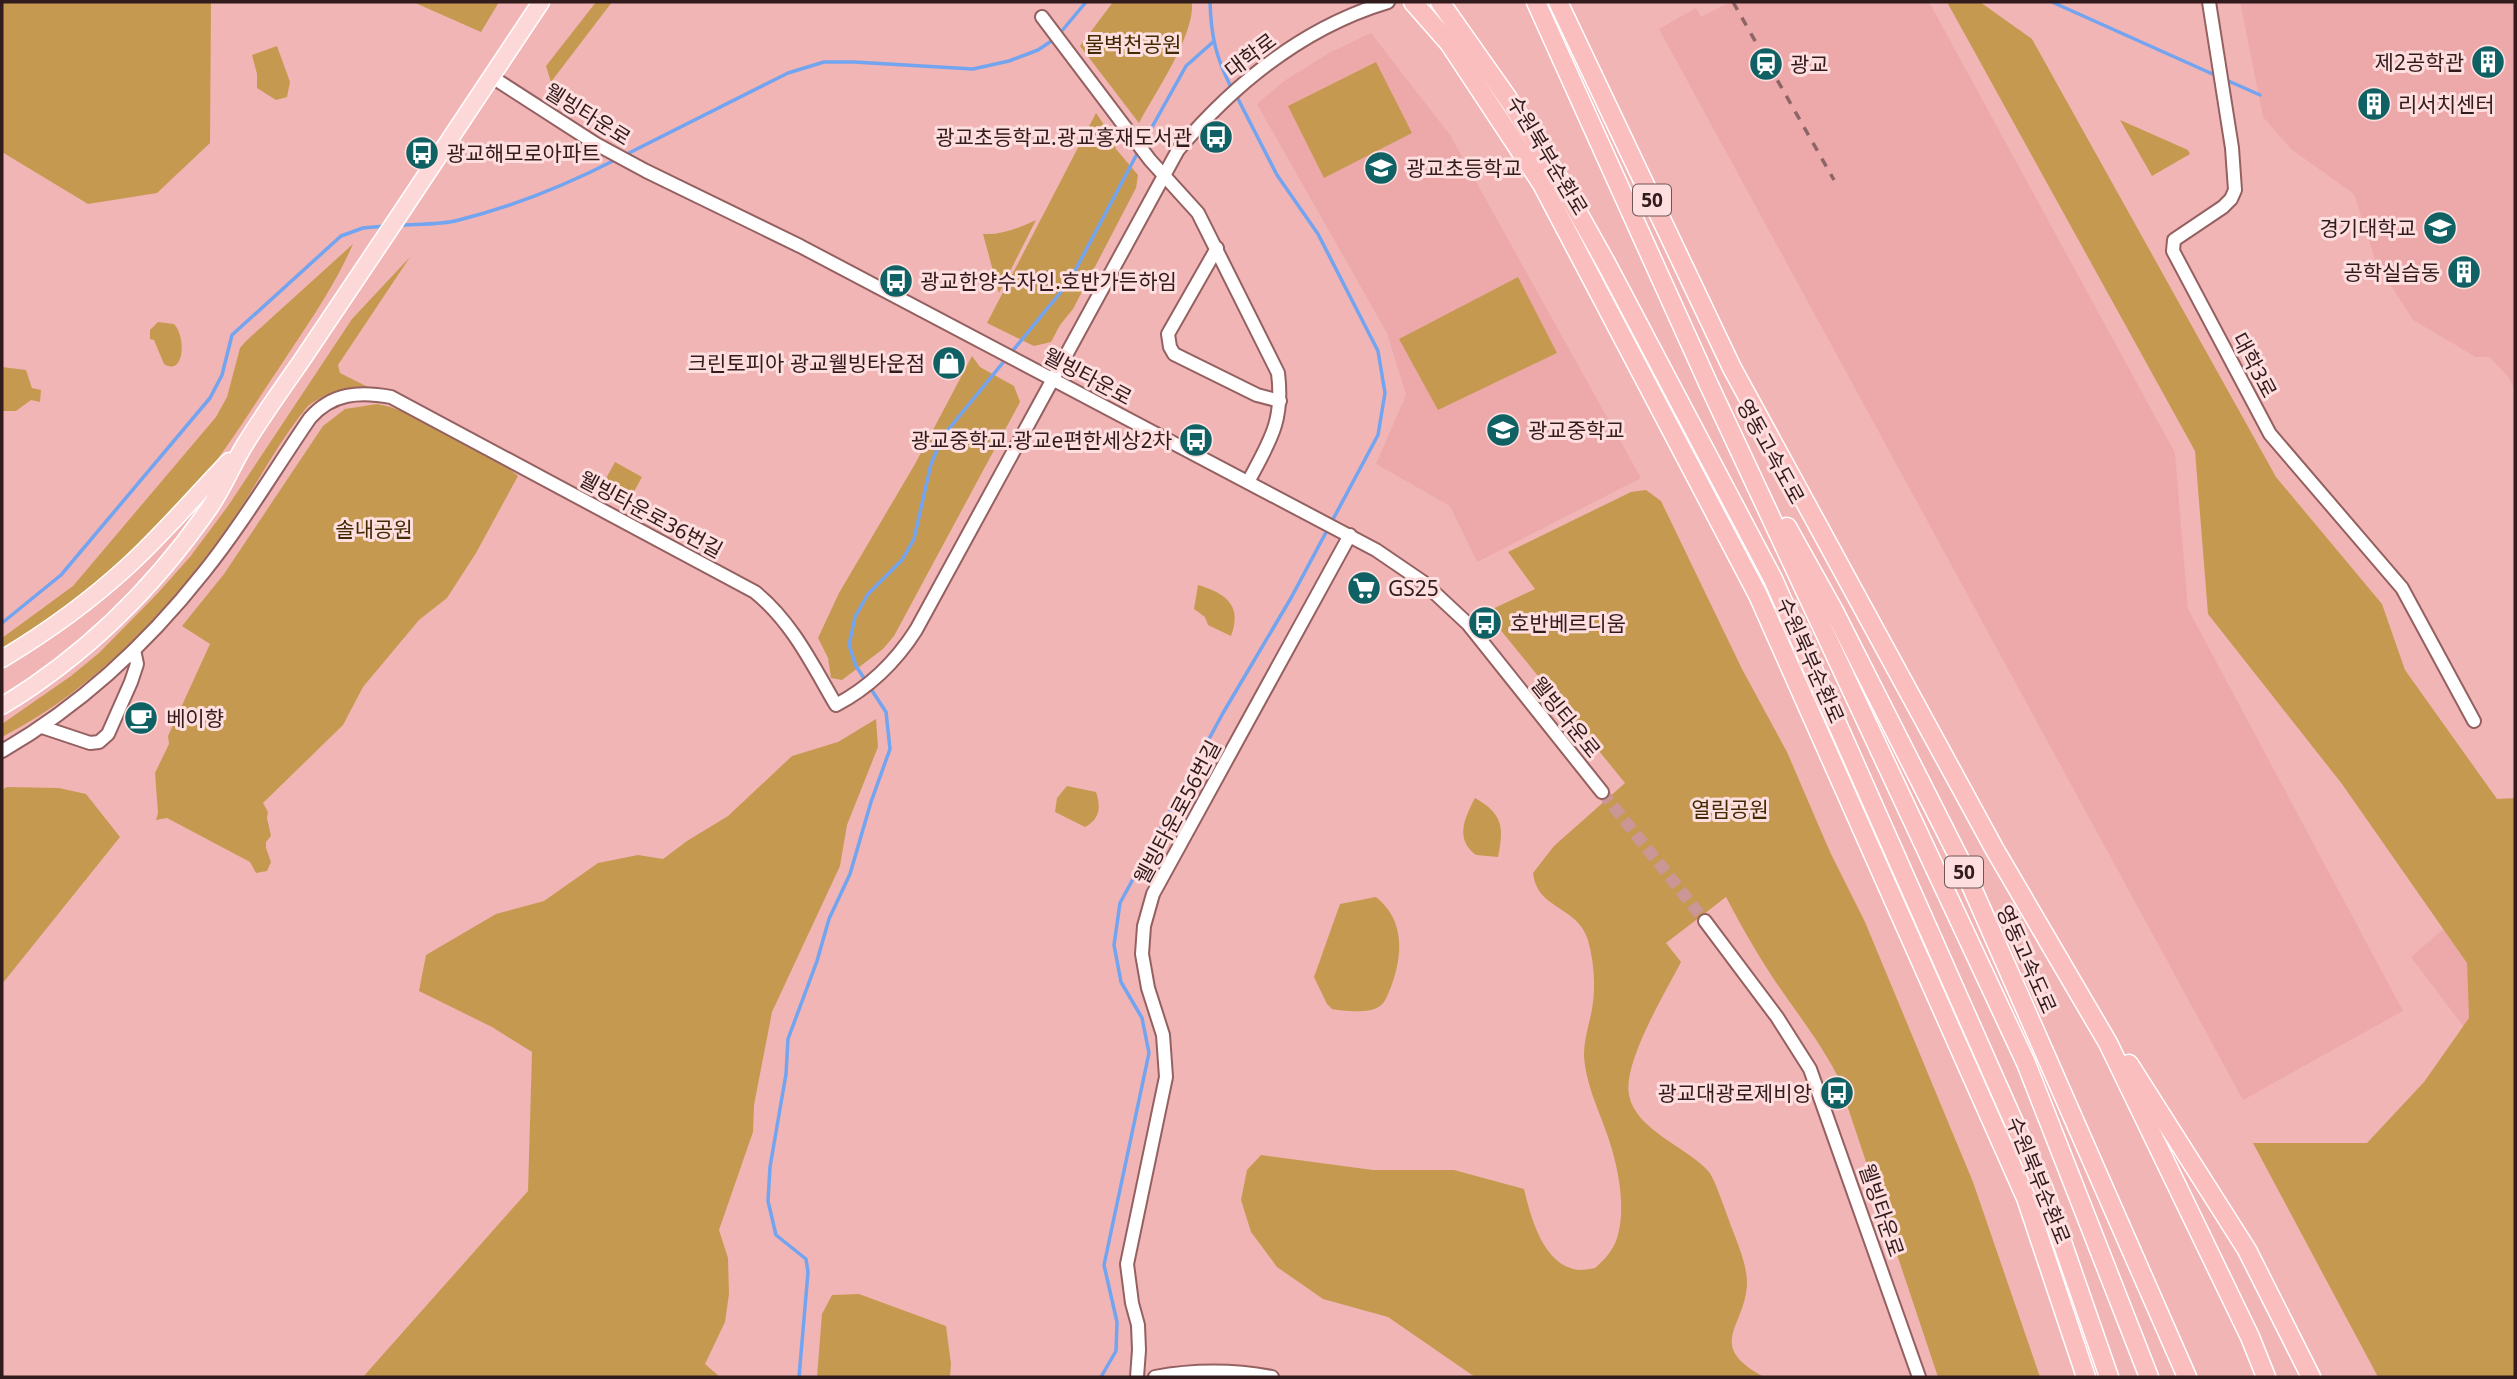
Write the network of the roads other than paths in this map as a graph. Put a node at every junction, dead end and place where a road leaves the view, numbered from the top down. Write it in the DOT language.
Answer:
graph roads {
  1 [pos="541,2"];
  2 [pos="1388,2"];
  3 [pos="1413,2"];
  4 [pos="1440,2"];
  5 [pos="1535,2"];
  6 [pos="1558,2"];
  7 [pos="2209,2"];
  8 [pos="1042,17"];
  9 [pos="1455,37"];
  10 [pos="492,77"];
  11 [pos="1163,175"];
  12 [pos="1217,248"];
  13 [pos="1052,379"];
  14 [pos="1708,383"];
  15 [pos="1280,401"];
  16 [pos="245,444"];
  17 [pos="1248,482"];
  18 [pos="1350,535"];
  19 [pos="134,650"];
  20 [pos="2,659"];
  21 [pos="2,706"];
  22 [pos="2474,721"];
  23 [pos="42,727"];
  24 [pos="2,751"];
  25 [pos="1602,792"];
  26 [pos="1704,921"];
  27 [pos="2050,944"];
  28 [pos="1222,1375"];
  29 [pos="1137,1377"];
  30 [pos="1155,1377"];
  31 [pos="1272,1377"];
  32 [pos="1919,1377"];
  33 [pos="2086,1377"];
  34 [pos="2109,1377"];
  35 [pos="2149,1377"];
  36 [pos="2187,1377"];
  37 [pos="2266,1377"];
  38 [pos="2311,1377"];
  1 -- 10 [label="main road"];
  2 -- 11 [label="street, 대학로"];
  3 -- 9 [label="highway, 수원북부순환로"];
  4 -- 9 [label="highway, 수원북부순환로"];
  5 -- 14 [label="highway, 영동고속도로 / 50"];
  6 -- 27 [label="highway, 영동고속도로 / 50"];
  7 -- 22 [label="street, 대학3로"];
  8 -- 11 [label="street"];
  9 -- 33 [label="highway, 수원북부순환로"];
  9 -- 34 [label="highway, 수원북부순환로"];
  10 -- 13 [label="street, 웰빙타운로"];
  10 -- 16 [label="main road"];
  11 -- 12 [label="street"];
  11 -- 13 [label="street, 대학로"];
  12 -- 15 [label="street"];
  12 -- 15 [label="street"];
  13 -- 17 [label="street, 웰빙타운로"];
  13 -- 19 [label="street, 웰빙타운로36번길"];
  14 -- 35 [label="highway, 영동고속도로 / 50"];
  14 -- 36 [label="highway, 영동고속도로 / 50"];
  15 -- 17 [label="street"];
  16 -- 20 [label="main road"];
  16 -- 21 [label="main road"];
  17 -- 18 [label="street, 웰빙타운로"];
  18 -- 25 [label="street, 웰빙타운로"];
  18 -- 29 [label="street, 웰빙타운로56번길"];
  19 -- 23 [label="street, 웰빙타운로36번길"];
  19 -- 23 [label="street"];
  23 -- 24 [label="street, 웰빙타운로36번길"];
  26 -- 32 [label="street, 웰빙타운로"];
  27 -- 37 [label="highway, 영동고속도로 / 50"];
  27 -- 38 [label="highway, 영동고속도로 / 50"];
  28 -- 30 [label="street"];
  28 -- 31 [label="street"];
}
